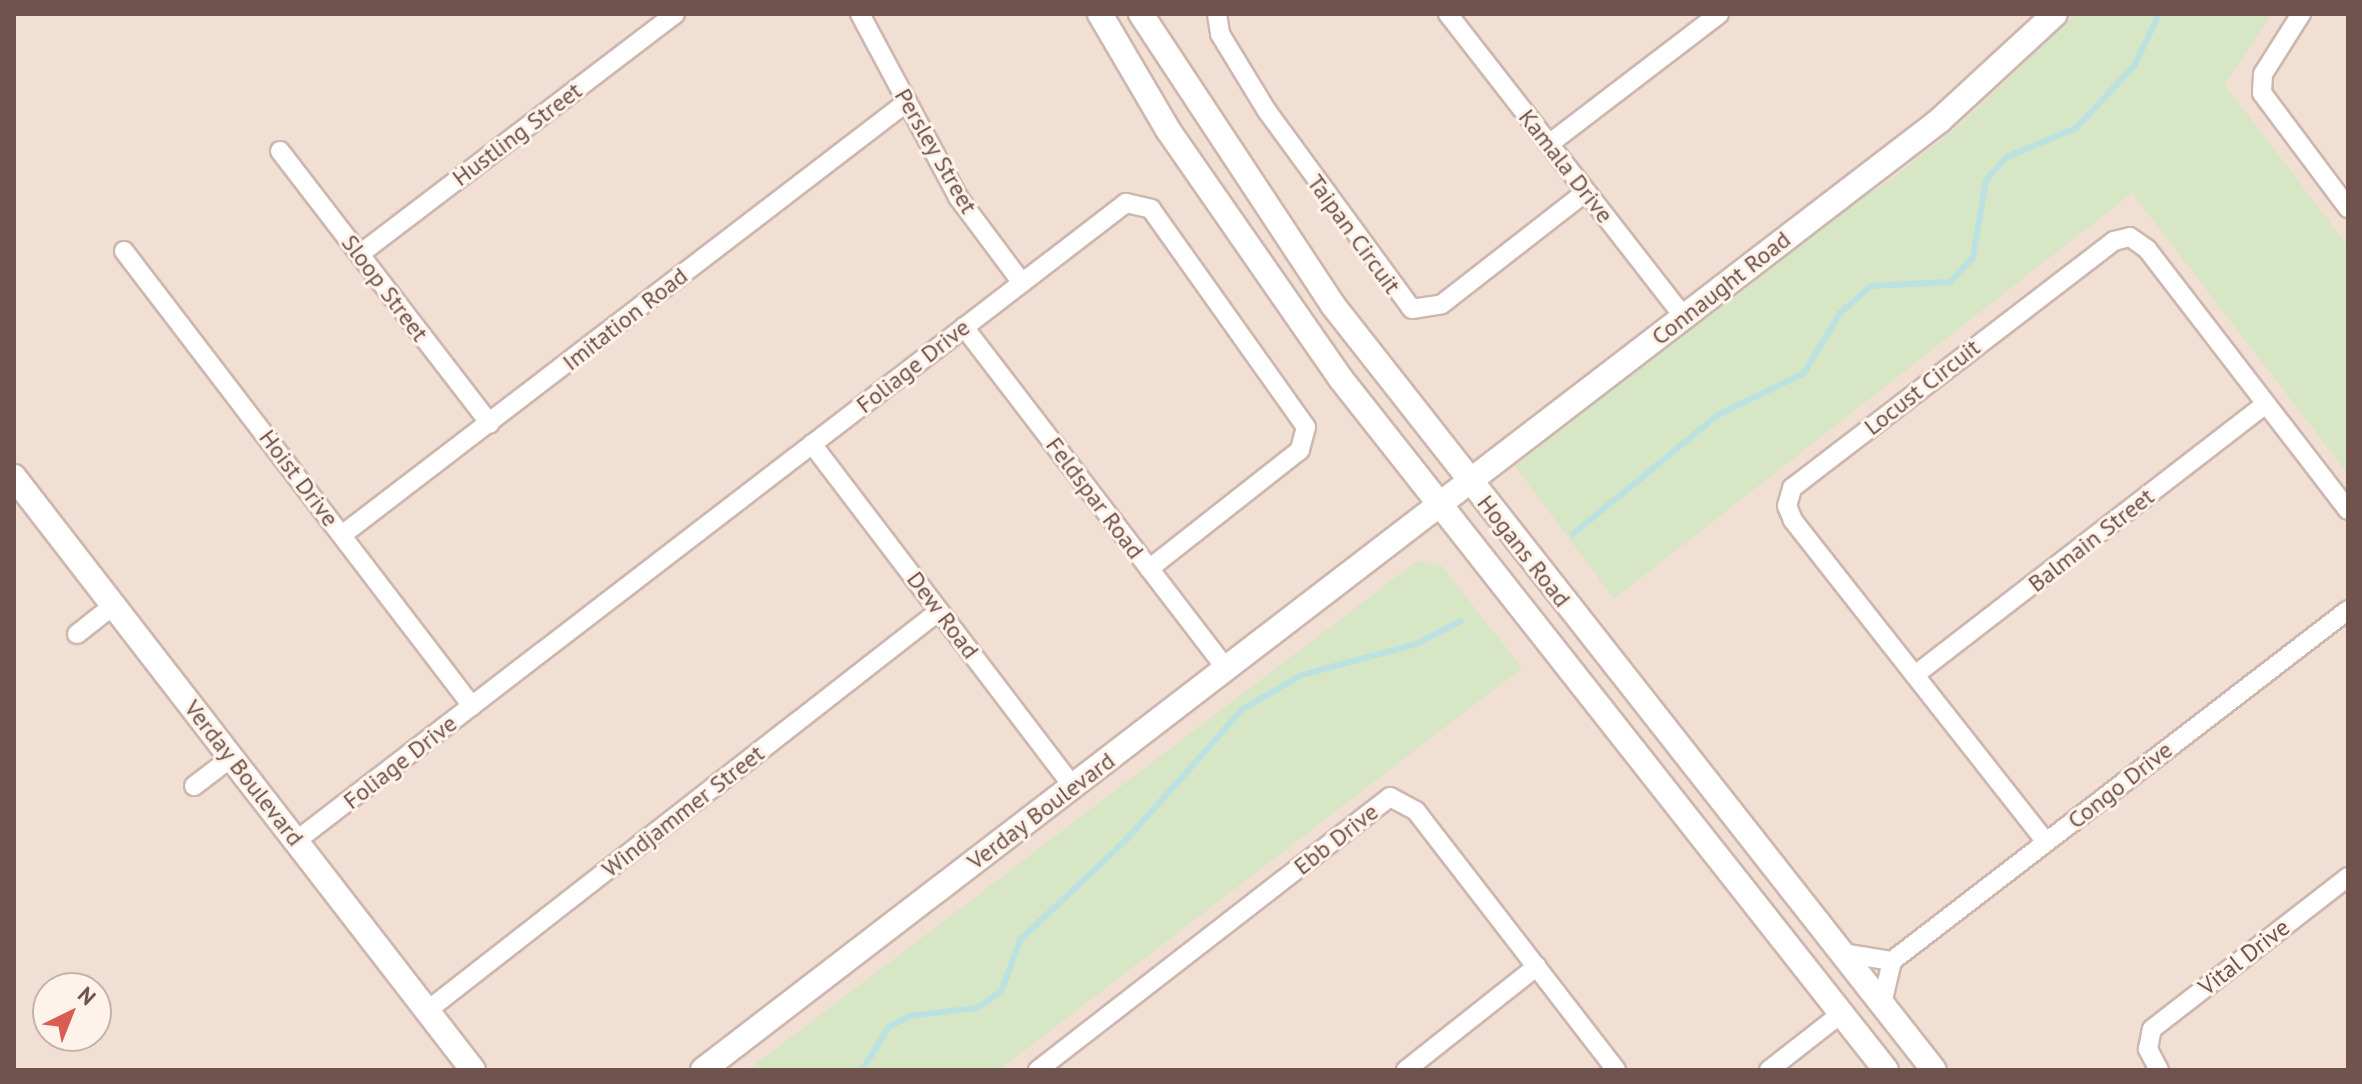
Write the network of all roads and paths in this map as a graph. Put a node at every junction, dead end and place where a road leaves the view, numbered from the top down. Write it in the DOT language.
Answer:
graph roads {
  1 [pos="675,14"];
  2 [pos="860,14"];
  3 [pos="1100,14"];
  4 [pos="1141,14"];
  5 [pos="1217,14"];
  6 [pos="1448,14"];
  7 [pos="1719,14"];
  8 [pos="2055,14"];
  9 [pos="2301,14"];
  10 [pos="907,102"];
  11 [pos="1549,144"];
  12 [pos="280,151"];
  13 [pos="1586,192"];
  14 [pos="2348,208"];
  15 [pos="124,251"];
  16 [pos="360,254"];
  17 [pos="1022,283"];
  18 [pos="1684,317"];
  19 [pos="964,327"];
  20 [pos="2266,404"];
  21 [pos="490,424"];
  22 [pos="812,444"];
  23 [pos="14,477"];
  24 [pos="1468,481"];
  25 [pos="1440,504"];
  26 [pos="2348,510"];
  27 [pos="342,535"];
  28 [pos="1379,552"];
  29 [pos="1149,569"];
  30 [pos="114,605"];
  31 [pos="2348,610"];
  32 [pos="939,611"];
  33 [pos="77,634"];
  34 [pos="1226,669"];
  35 [pos="1915,675"];
  36 [pos="472,706"];
  37 [pos="232,757"];
  38 [pos="194,786"];
  39 [pos="1073,786"];
  40 [pos="296,841"];
  41 [pos="2046,842"];
  42 [pos="2348,877"];
  43 [pos="1842,953"];
  44 [pos="1892,961"];
  45 [pos="1537,966"];
  46 [pos="1882,1004"];
  47 [pos="428,1010"];
  48 [pos="1842,1013"];
  49 [pos="473,1070"];
  50 [pos="703,1070"];
  51 [pos="1038,1070"];
  52 [pos="1406,1070"];
  53 [pos="1616,1070"];
  54 [pos="1769,1070"];
  55 [pos="1886,1070"];
  56 [pos="1934,1070"];
  57 [pos="2159,1070"];
  1 -- 16 [label="street, Hustling Street"];
  2 -- 10 [label="street, Persley Street"];
  3 -- 25 [label="street, Hogans Road"];
  4 -- 24 [label="street, Hogans Road"];
  5 -- 13 [label="street, Taipan Circuit"];
  6 -- 11 [label="street, Kamala Drive"];
  7 -- 11 [label="street"];
  8 -- 18 [label="street, Connaught Road"];
  9 -- 14 [label="street"];
  10 -- 17 [label="street, Persley Street"];
  10 -- 21 [label="street, Imitation Road"];
  11 -- 13 [label="street, Kamala Drive"];
  12 -- 16 [label="street, Sloop Street"];
  13 -- 18 [label="street, Kamala Drive"];
  15 -- 27 [label="street, Hoist Drive"];
  16 -- 21 [label="street, Sloop Street"];
  17 -- 19 [label="street, Foliage Drive"];
  17 -- 29 [label="street, Foliage Drive"];
  18 -- 24 [label="street, Connaught Road"];
  19 -- 22 [label="street, Foliage Drive"];
  19 -- 29 [label="street, Feldspar Road"];
  20 -- 26 [label="street, Locust Circuit"];
  20 -- 35 [label="street, Balmain Street"];
  20 -- 35 [label="street, Locust Circuit"];
  21 -- 27 [label="street, Imitation Road"];
  22 -- 32 [label="street, Dew Road"];
  22 -- 36 [label="street, Foliage Drive"];
  23 -- 30 [label="street, Verday Boulevard"];
  24 -- 25 [label="street, Connaught Road"];
  24 -- 43 [label="street, Hogans Road"];
  25 -- 28 [label="street, Connaught Road"];
  25 -- 48 [label="street, Hogans Road"];
  27 -- 36 [label="street, Hoist Drive"];
  28 -- 34 [label="street, Verday Boulevard"];
  29 -- 34 [label="street, Feldspar Road"];
  30 -- 33 [label="street"];
  30 -- 37 [label="street, Verday Boulevard"];
  31 -- 41 [label="street, Congo Drive"];
  32 -- 39 [label="street, Dew Road"];
  32 -- 47 [label="street, Windjammer Street"];
  34 -- 39 [label="street, Verday Boulevard"];
  35 -- 41 [label="street, Locust Circuit"];
  36 -- 40 [label="street, Foliage Drive"];
  37 -- 38 [label="street"];
  37 -- 40 [label="street, Verday Boulevard"];
  39 -- 50 [label="street, Verday Boulevard"];
  40 -- 47 [label="street, Verday Boulevard"];
  41 -- 44 [label="street, Congo Drive"];
  42 -- 57 [label="street, Vital Drive"];
  43 -- 44 [label="street"];
  43 -- 46 [label="street, Hogans Road"];
  44 -- 46 [label="street"];
  45 -- 51 [label="street, Ebb Drive"];
  45 -- 52 [label="street"];
  45 -- 53 [label="street, Ebb Drive"];
  46 -- 56 [label="street, Hogans Road"];
  47 -- 49 [label="street, Verday Boulevard"];
  48 -- 54 [label="street"];
  48 -- 55 [label="street, Hogans Road"];
}
